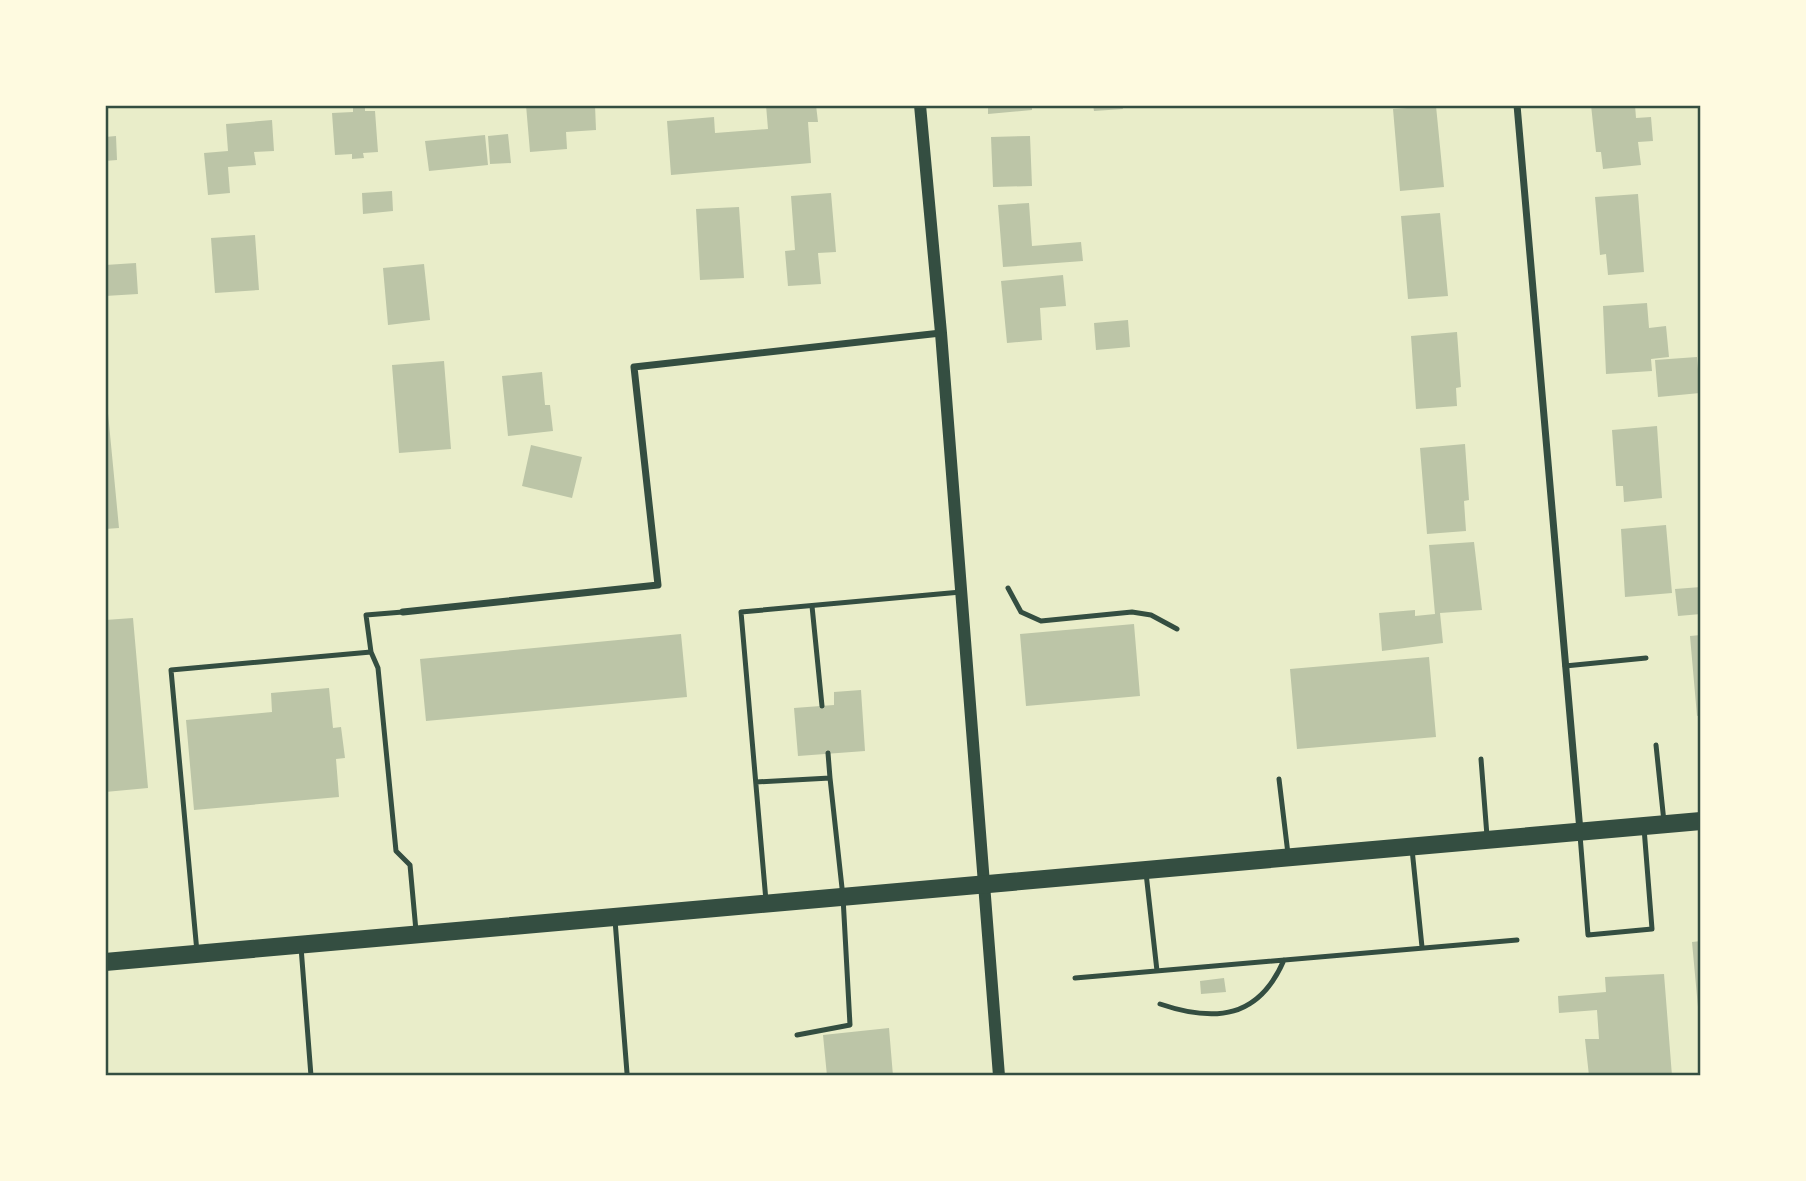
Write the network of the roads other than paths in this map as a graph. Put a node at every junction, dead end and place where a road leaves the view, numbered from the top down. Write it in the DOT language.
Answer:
graph roads {
  1 [pos="920,105"];
  2 [pos="1517,105"];
  3 [pos="941,333"];
  4 [pos="1008,588"];
  5 [pos="961,592"];
  6 [pos="812,606"];
  7 [pos="403,612"];
  8 [pos="1177,629"];
  9 [pos="371,652"];
  10 [pos="1646,658"];
  11 [pos="1565,666"];
  12 [pos="822,706"];
  13 [pos="1656,745"];
  14 [pos="828,753"];
  15 [pos="1481,760"];
  16 [pos="830,778"];
  17 [pos="1279,779"];
  18 [pos="756,782"];
  19 [pos="1701,821"];
  20 [pos="1665,825"];
  21 [pos="1644,826"];
  22 [pos="1580,831"];
  23 [pos="1488,839"];
  24 [pos="1412,846"];
  25 [pos="1288,858"];
  26 [pos="1146,870"];
  27 [pos="983,885"];
  28 [pos="843,897"];
  29 [pos="766,904"];
  30 [pos="615,917"];
  31 [pos="416,934"];
  32 [pos="1517,940"];
  33 [pos="300,944"];
  34 [pos="1422,947"];
  35 [pos="197,954"];
  36 [pos="1284,960"];
  37 [pos="105,961"];
  38 [pos="1157,971"];
  39 [pos="1075,978"];
  40 [pos="1160,1004"];
  41 [pos="797,1035"];
  42 [pos="627,1073"];
  43 [pos="312,1076"];
  44 [pos="999,1076"];
  1 -- 3 [label="street"];
  2 -- 11 [label="street"];
  3 -- 5 [label="street"];
  3 -- 7 [label="street"];
  4 -- 8 [label="lane"];
  5 -- 6 [label="lane"];
  5 -- 27 [label="street"];
  6 -- 12 [label="lane"];
  6 -- 18 [label="lane"];
  7 -- 9 [label="lane"];
  9 -- 31 [label="lane"];
  9 -- 35 [label="lane"];
  10 -- 11 [label="lane"];
  11 -- 22 [label="street"];
  13 -- 20 [label="lane"];
  14 -- 16 [label="lane"];
  15 -- 23 [label="lane"];
  16 -- 18 [label="lane"];
  16 -- 28 [label="lane"];
  17 -- 25 [label="lane"];
  18 -- 29 [label="lane"];
  19 -- 20 [label="main road"];
  20 -- 21 [label="main road"];
  21 -- 22 [label="main road"];
  21 -- 22 [label="lane"];
  22 -- 23 [label="main road"];
  23 -- 24 [label="main road"];
  24 -- 25 [label="main road"];
  24 -- 34 [label="lane"];
  25 -- 26 [label="main road"];
  26 -- 27 [label="main road"];
  26 -- 38 [label="lane"];
  27 -- 28 [label="main road"];
  27 -- 44 [label="street"];
  28 -- 29 [label="main road"];
  28 -- 41 [label="lane"];
  29 -- 30 [label="main road"];
  30 -- 31 [label="main road"];
  30 -- 42 [label="lane"];
  31 -- 33 [label="main road"];
  32 -- 34 [label="lane"];
  33 -- 35 [label="main road"];
  33 -- 43 [label="lane"];
  34 -- 36 [label="lane"];
  35 -- 37 [label="main road"];
  36 -- 38 [label="lane"];
  36 -- 40 [label="lane"];
  38 -- 39 [label="lane"];
}
